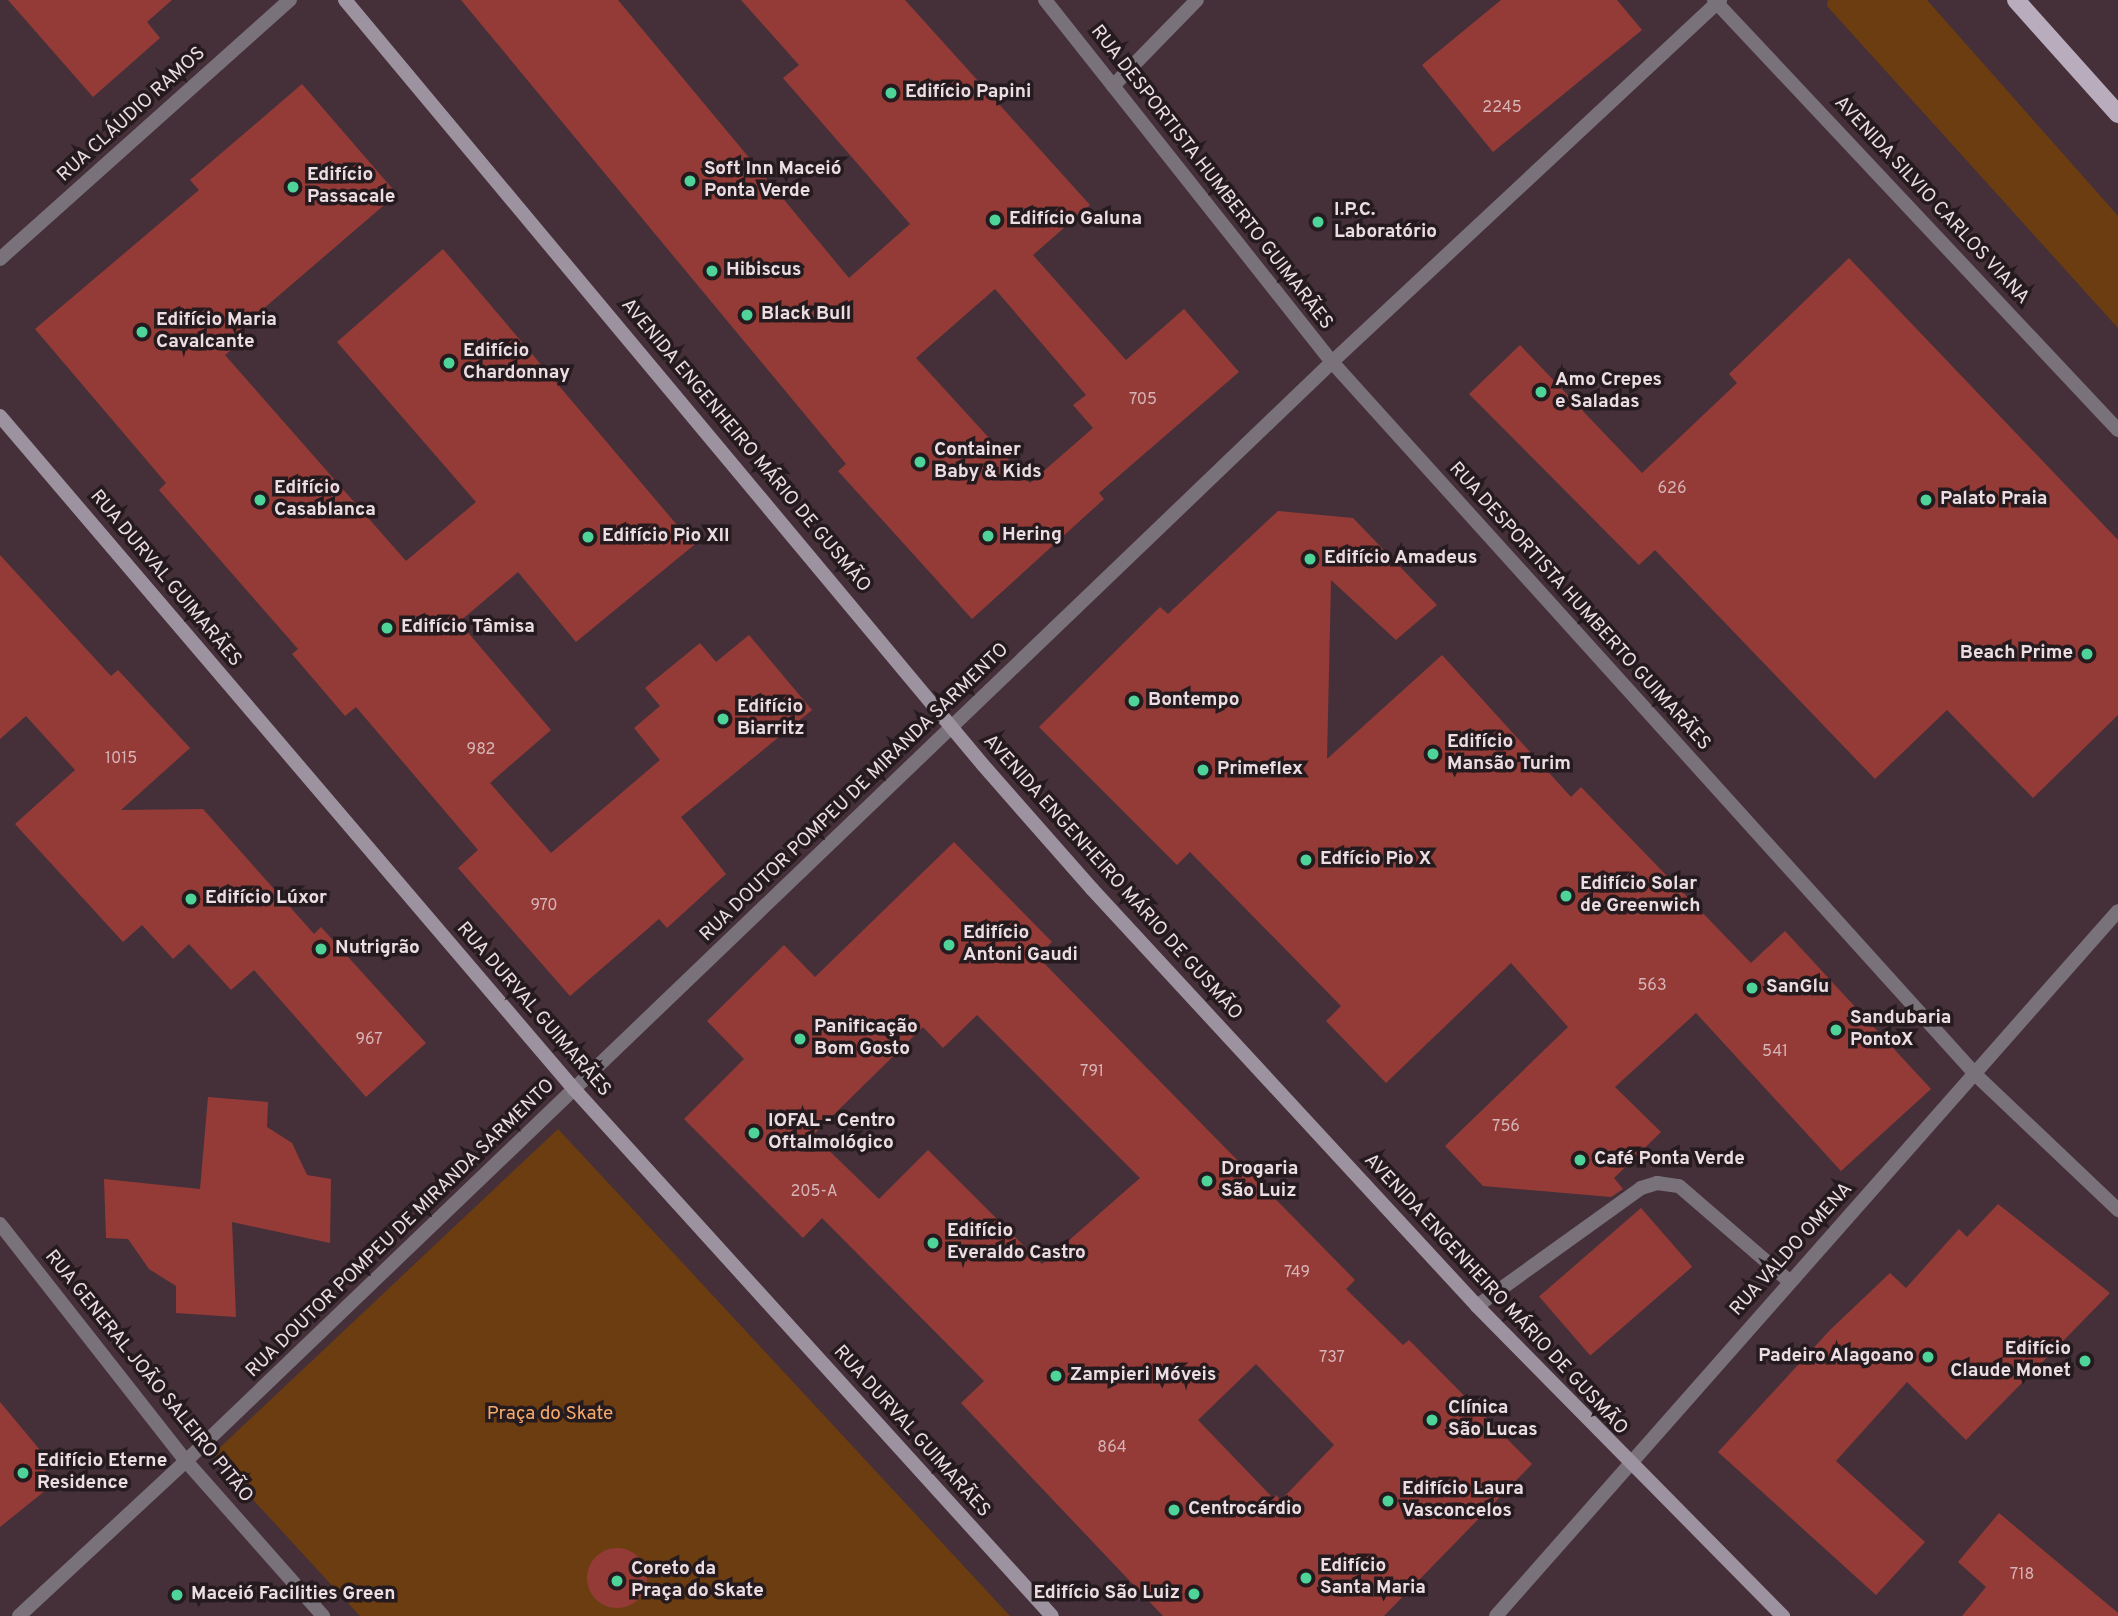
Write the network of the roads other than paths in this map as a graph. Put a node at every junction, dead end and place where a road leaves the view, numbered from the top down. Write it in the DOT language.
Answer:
graph roads {
  1 [pos="290,0"];
  2 [pos="345,0"];
  3 [pos="1045,0"];
  4 [pos="1197,0"];
  5 [pos="2016,0"];
  6 [pos="1717,1"];
  7 [pos="1113,86"];
  8 [pos="2118,114"];
  9 [pos="0,259"];
  10 [pos="1332,362"];
  11 [pos="0,416"];
  12 [pos="2118,430"];
  13 [pos="953,725"];
  14 [pos="2118,911"];
  15 [pos="1977,1076"];
  16 [pos="575,1090"];
  17 [pos="2118,1210"];
  18 [pos="0,1224"];
  19 [pos="1788,1280"];
  20 [pos="1477,1306"];
  21 [pos="186,1461"];
  22 [pos="1631,1466"];
  23 [pos="19,1616"];
  24 [pos="323,1616"];
  25 [pos="1052,1616"];
  26 [pos="1496,1616"];
  27 [pos="1783,1616"];
  1 -- 9 [label="street, RUA CLÁUDIO RAMOS"];
  2 -- 13 [label="street, AVENIDA ENGENHEIRO MÁRIO DE GUSMÃO"];
  3 -- 7 [label="street, RUA DESPORTISTA HUMBERTO GUIMARÃES"];
  4 -- 7 [label="street"];
  5 -- 8 [label="main road"];
  6 -- 10 [label="street, RUA DOUTOR POMPEU DE MIRANDA SARMENTO"];
  6 -- 12 [label="street, AVENIDA SILVIO CARLOS VIANA"];
  7 -- 10 [label="street, RUA DESPORTISTA HUMBERTO GUIMARÃES"];
  10 -- 13 [label="street, RUA DOUTOR POMPEU DE MIRANDA SARMENTO"];
  10 -- 15 [label="street, RUA DESPORTISTA HUMBERTO GUIMARÃES"];
  11 -- 16 [label="street, RUA DURVAL GUIMARÃES"];
  13 -- 16 [label="street, RUA DOUTOR POMPEU DE MIRANDA SARMENTO"];
  13 -- 20 [label="street, AVENIDA ENGENHEIRO MÁRIO DE GUSMÃO"];
  14 -- 15 [label="street, RUA VALDO OMENA"];
  15 -- 17 [label="street, RUA DESPORTISTA HUMBERTO GUIMARÃES"];
  15 -- 19 [label="street, RUA VALDO OMENA"];
  16 -- 21 [label="street, RUA DOUTOR POMPEU DE MIRANDA SARMENTO"];
  16 -- 25 [label="street, RUA DURVAL GUIMARÃES"];
  18 -- 21 [label="street, RUA GENERAL JOÃO SALEIRO PITÃO"];
  19 -- 20 [label="street"];
  19 -- 22 [label="street, RUA VALDO OMENA"];
  20 -- 22 [label="street, AVENIDA ENGENHEIRO MÁRIO DE GUSMÃO"];
  21 -- 23 [label="street, RUA DOUTOR POMPEU DE MIRANDA SARMENTO"];
  21 -- 24 [label="street, RUA GENERAL JOÃO SALEIRO PITÃO"];
  22 -- 26 [label="street, RUA VALDO OMENA"];
  22 -- 27 [label="street, AVENIDA ENGENHEIRO MÁRIO DE GUSMÃO"];
}
